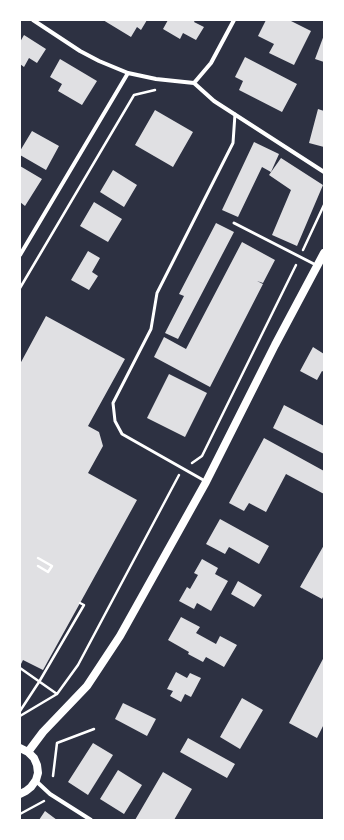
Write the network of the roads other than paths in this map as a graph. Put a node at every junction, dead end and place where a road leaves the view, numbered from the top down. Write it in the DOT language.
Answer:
graph roads {
  1 [pos="33,20"];
  2 [pos="234,20"];
  3 [pos="128,73"];
  4 [pos="194,83"];
  5 [pos="235,114"];
  6 [pos="324,172"];
  7 [pos="234,223"];
  8 [pos="324,253"];
  9 [pos="20,255"];
  10 [pos="317,266"];
  11 [pos="206,482"];
  12 [pos="20,748"];
  13 [pos="28,752"];
  14 [pos="36,780"];
  15 [pos="20,794"];
  16 [pos="91,820"];
  1 -- 3 [label="street"];
  2 -- 4 [label="street"];
  3 -- 4 [label="street"];
  3 -- 9 [label="street"];
  4 -- 5 [label="street"];
  5 -- 6 [label="street"];
  5 -- 11 [label="lane"];
  7 -- 10 [label="lane"];
  8 -- 10 [label="main road"];
  10 -- 11 [label="main road"];
  11 -- 13 [label="main road"];
  12 -- 13 [label="main road"];
  13 -- 14 [label="main road"];
  14 -- 15 [label="main road"];
  14 -- 16 [label="street"];
}
